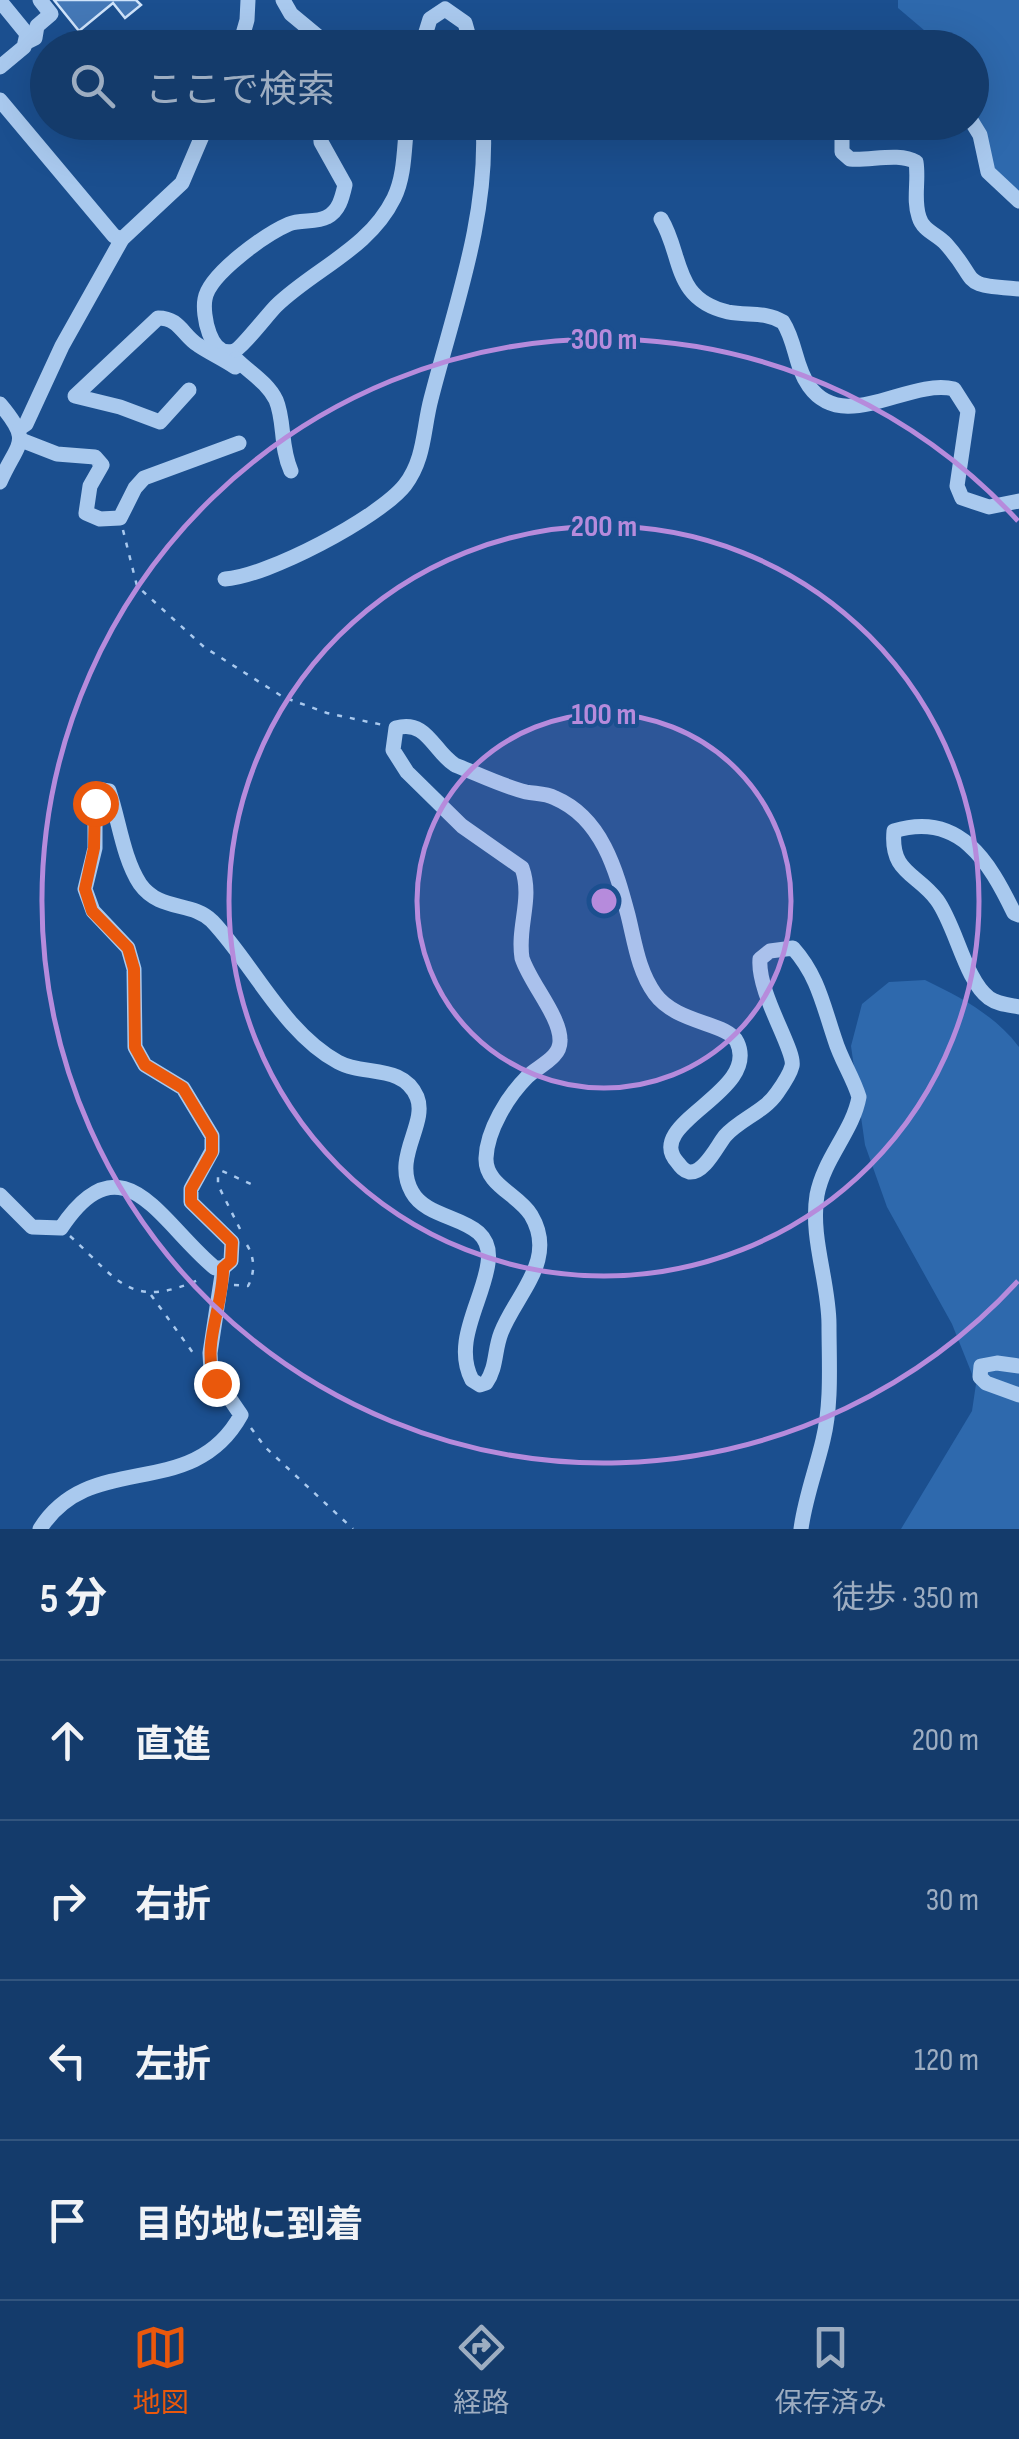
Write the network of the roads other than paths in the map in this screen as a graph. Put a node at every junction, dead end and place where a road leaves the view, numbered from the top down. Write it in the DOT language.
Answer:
graph roads {
  1 [pos="40,0"];
  2 [pos="248,0"];
  3 [pos="283,0"];
  4 [pos="0,1"];
  5 [pos="36,30"];
  6 [pos="244,30"];
  7 [pos="310,30"];
  8 [pos="427,30"];
  9 [pos="468,30"];
  10 [pos="30,40"];
  11 [pos="26,42"];
  12 [pos="0,67"];
  13 [pos="0,100"];
  14 [pos="30,136"];
  15 [pos="34,140"];
  16 [pos="200,140"];
  17 [pos="321,140"];
  18 [pos="405,140"];
  19 [pos="485,140"];
  20 [pos="842,140"];
  21 [pos="981,140"];
  22 [pos="1019,201"];
  23 [pos="661,218"];
  24 [pos="122,239"];
  25 [pos="1019,289"];
  26 [pos="237,358"];
  27 [pos="43,390"];
  28 [pos="189,390"];
  29 [pos="75,396"];
  30 [pos="0,404"];
  31 [pos="21,434"];
  32 [pos="239,442"];
  33 [pos="291,471"];
  34 [pos="0,482"];
  35 [pos="1019,501"];
  36 [pos="225,579"];
  37 [pos="1019,915"];
  38 [pos="1019,1006"];
  39 [pos="0,1195"];
  40 [pos="223,1274"];
  41 [pos="1019,1366"];
  42 [pos="1019,1395"];
  43 [pos="40,1529"];
  44 [pos="801,1529"];
  1 -- 5 [label="street"];
  2 -- 6 [label="street"];
  3 -- 7 [label="street"];
  4 -- 11 [label="street"];
  8 -- 9 [label="street"];
  10 -- 11 [label="street"];
  11 -- 12 [label="street"];
  13 -- 14 [label="street"];
  15 -- 24 [label="street"];
  16 -- 24 [label="street"];
  17 -- 26 [label="street"];
  18 -- 26 [label="street"];
  19 -- 36 [label="street"];
  20 -- 25 [label="street"];
  21 -- 22 [label="street"];
  23 -- 35 [label="street"];
  24 -- 27 [label="street"];
  26 -- 29 [label="street"];
  26 -- 33 [label="street"];
  27 -- 29 [label="street"];
  27 -- 31 [label="street"];
  28 -- 29 [label="street"];
  30 -- 31 [label="street"];
  31 -- 32 [label="street"];
  31 -- 34 [label="street"];
  37 -- 38 [label="street"];
  39 -- 40 [label="street"];
  40 -- 43 [label="street"];
  40 -- 44 [label="street"];
  41 -- 42 [label="street"];
}
